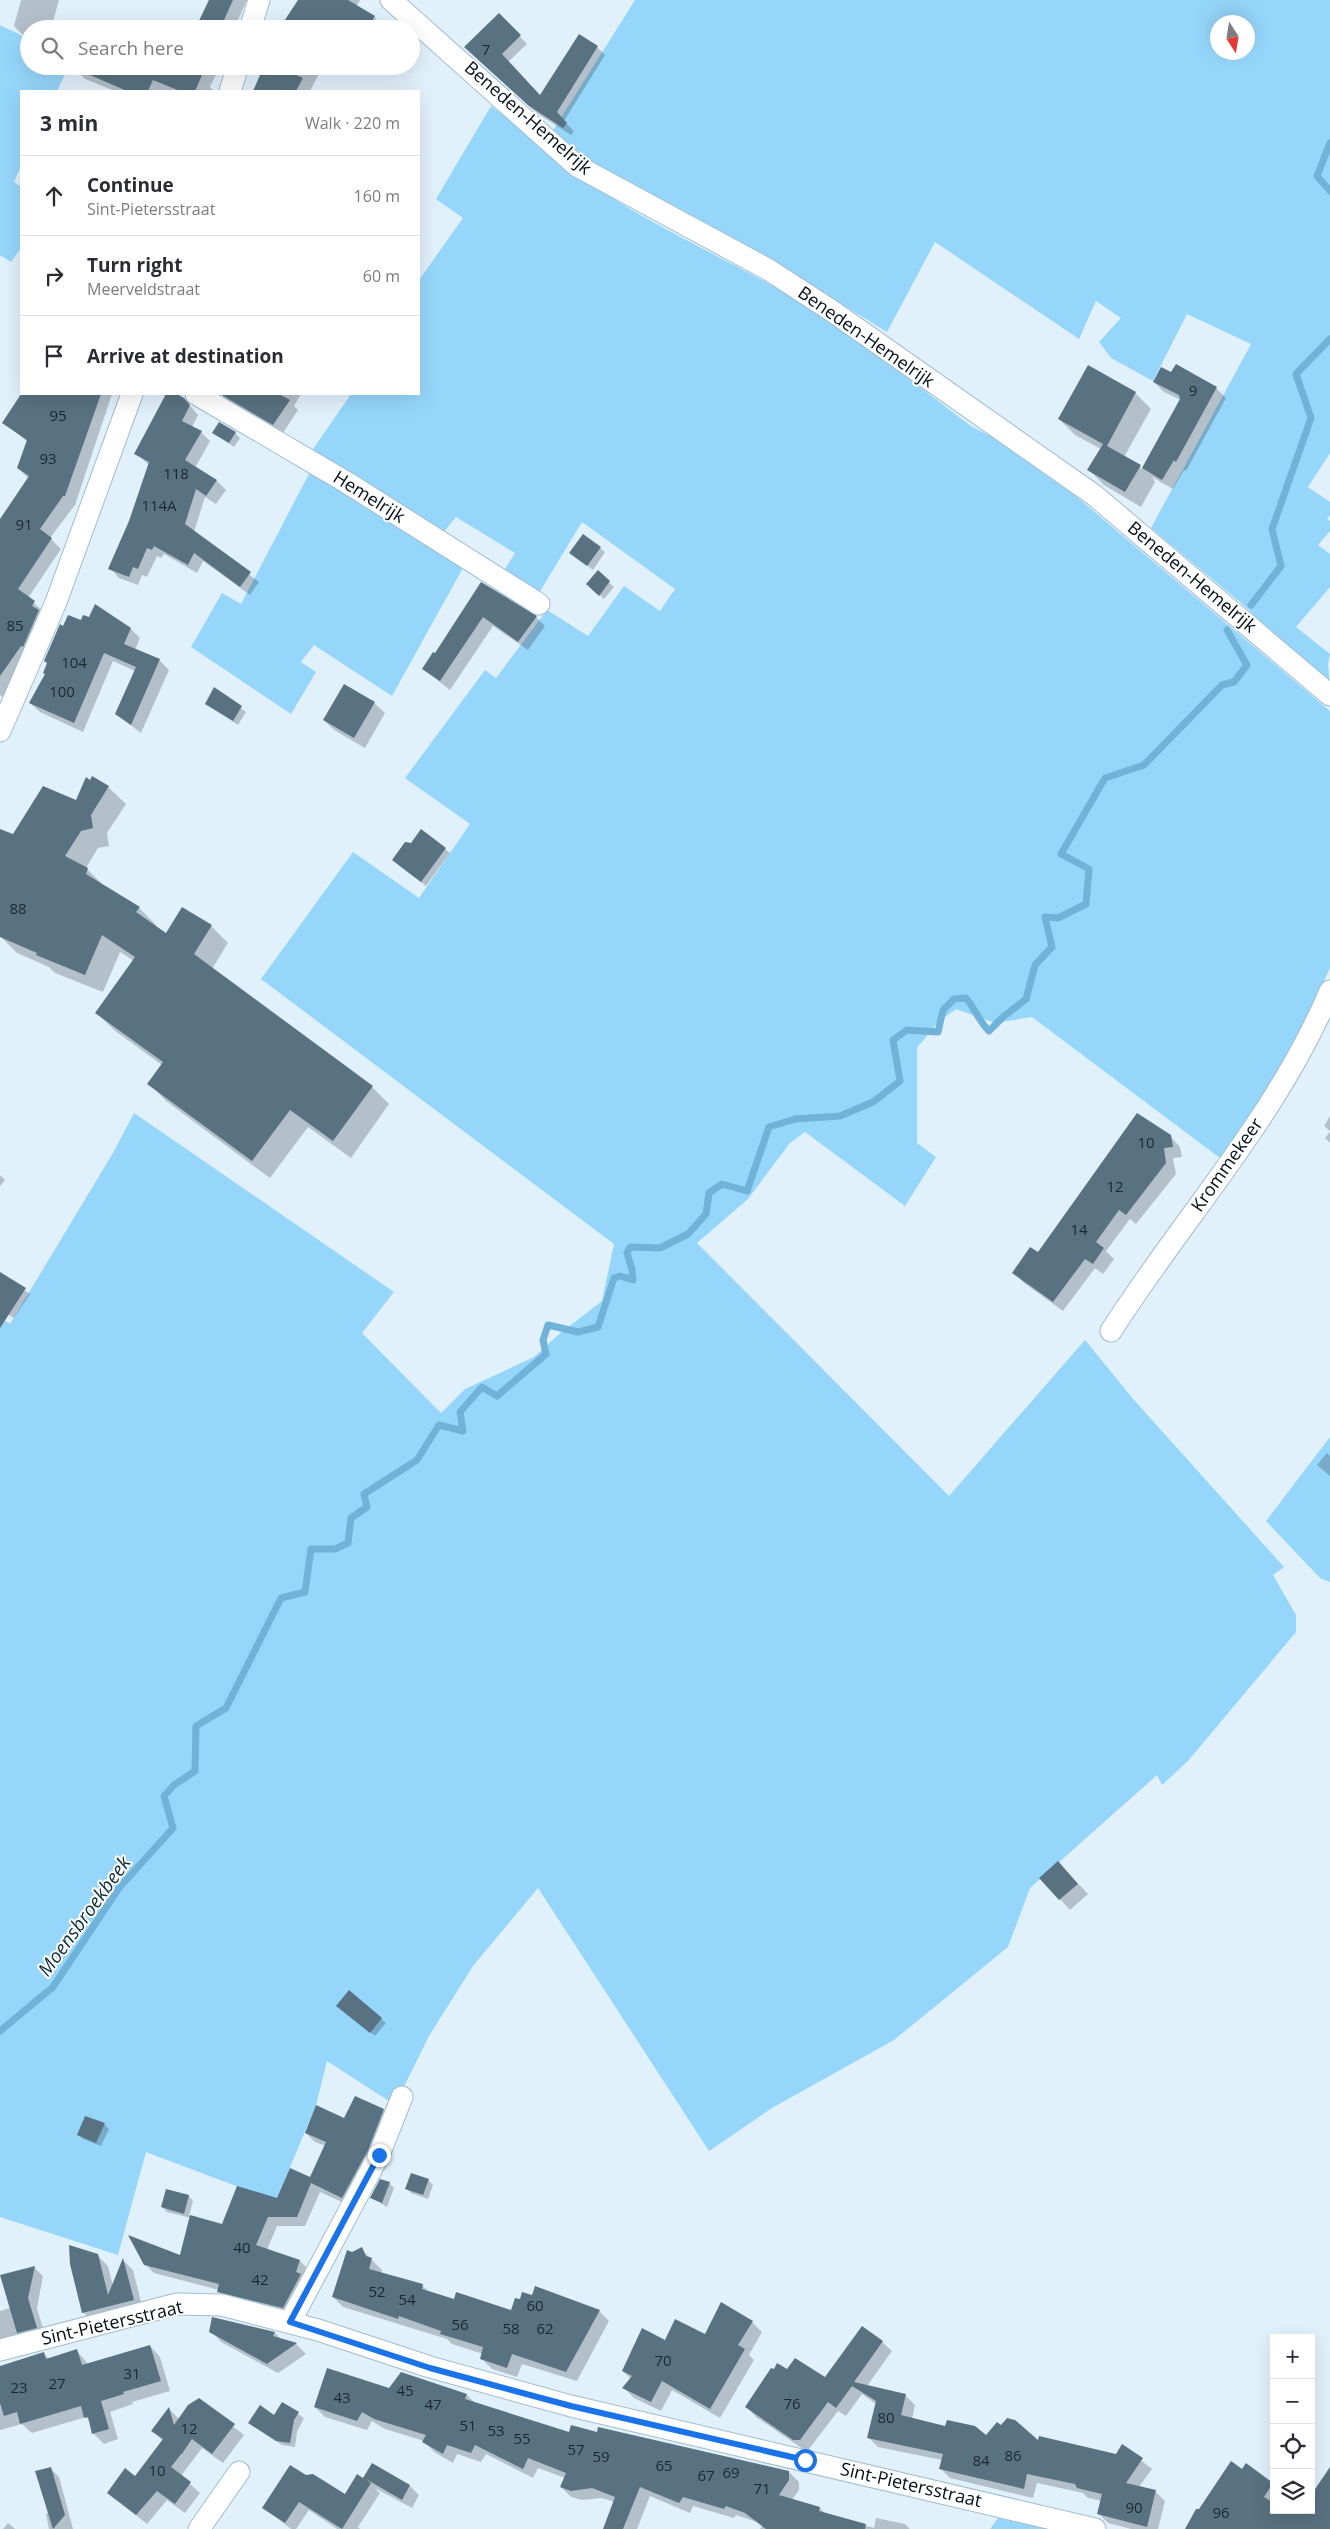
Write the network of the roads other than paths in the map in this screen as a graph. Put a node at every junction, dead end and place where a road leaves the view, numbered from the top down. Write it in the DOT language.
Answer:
graph roads {
  1 [pos="259,0"];
  2 [pos="391,0"];
  3 [pos="253,20"];
  4 [pos="413,20"];
  5 [pos="420,26"];
  6 [pos="235,75"];
  7 [pos="230,90"];
  8 [pos="132,395"];
  9 [pos="198,395"];
  10 [pos="539,604"];
  11 [pos="1330,695"];
  12 [pos="0,731"];
  13 [pos="1330,991"];
  14 [pos="1111,1331"];
  15 [pos="402,2097"];
  16 [pos="290,2322"];
  17 [pos="0,2350"];
  18 [pos="239,2472"];
  19 [pos="199,2529"];
  20 [pos="1095,2529"];
  1 -- 3 [label="street"];
  2 -- 4 [label="street, Beneden-Hemelrijk"];
  5 -- 11 [label="street, Beneden-Hemelrijk"];
  6 -- 7 [label="street"];
  8 -- 12 [label="street"];
  9 -- 10 [label="street, Hemelrijk"];
  13 -- 14 [label="street, Krommekeer"];
  15 -- 16 [label="street"];
  16 -- 17 [label="street, Sint-Pietersstraat"];
  16 -- 20 [label="street, Sint-Pietersstraat"];
  18 -- 19 [label="street"];
}
